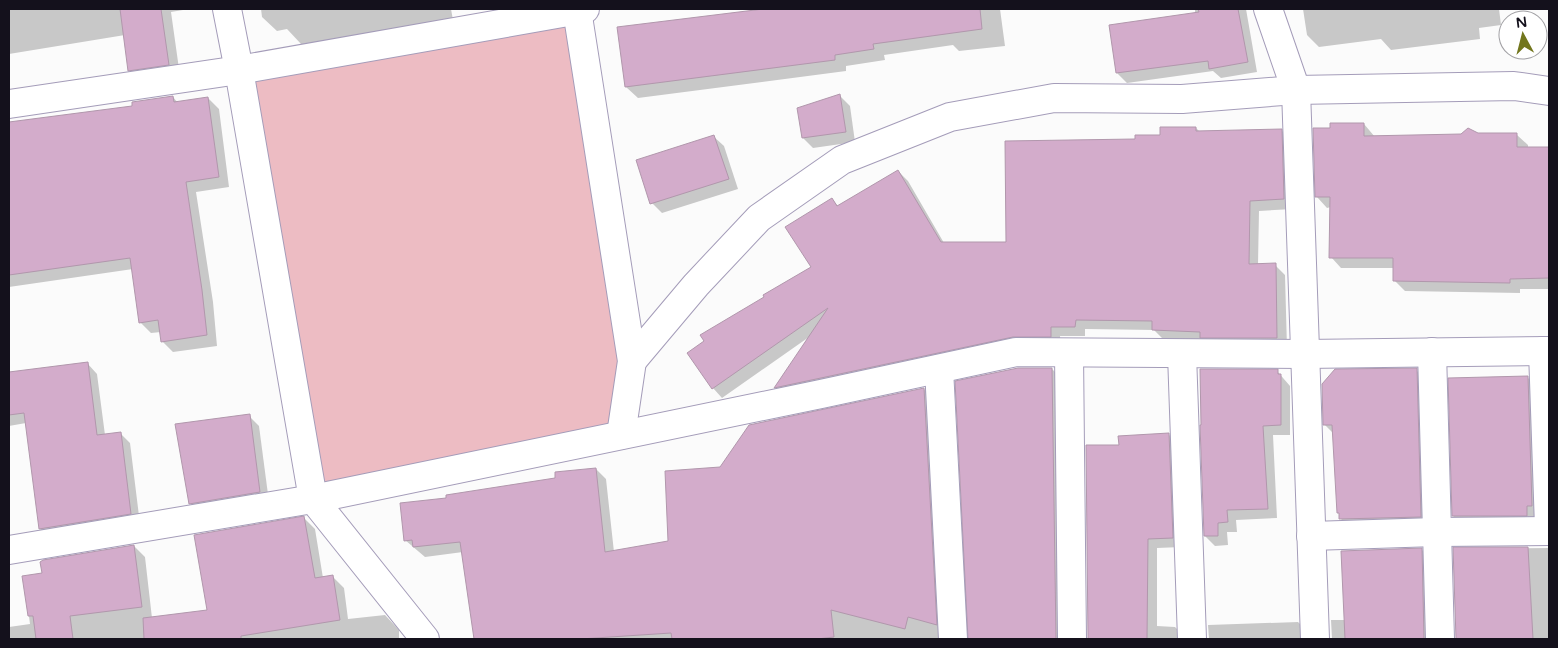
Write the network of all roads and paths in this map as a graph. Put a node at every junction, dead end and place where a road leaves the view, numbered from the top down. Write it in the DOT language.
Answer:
graph roads {
  1 [pos="227,9"];
  2 [pos="581,9"];
  3 [pos="1268,9"];
  4 [pos="239,70"];
  5 [pos="1296,90"];
  6 [pos="1549,91"];
  7 [pos="9,104"];
  8 [pos="1546,351"];
  9 [pos="1432,352"];
  10 [pos="1069,353"];
  11 [pos="1182,354"];
  12 [pos="1304,354"];
  13 [pos="632,361"];
  14 [pos="939,369"];
  15 [pos="621,435"];
  16 [pos="313,499"];
  17 [pos="1549,527"];
  18 [pos="1549,531"];
  19 [pos="1436,532"];
  20 [pos="1312,536"];
  21 [pos="9,550"];
  22 [pos="425,639"];
  23 [pos="953,639"];
  24 [pos="1072,639"];
  25 [pos="1192,639"];
  26 [pos="1315,639"];
  27 [pos="1440,639"];
  1 -- 4 [label="street"];
  2 -- 4 [label="street"];
  2 -- 13 [label="street"];
  3 -- 5 [label="street"];
  4 -- 7 [label="street"];
  4 -- 16 [label="street"];
  5 -- 6 [label="street"];
  5 -- 12 [label="street"];
  5 -- 13 [label="street"];
  8 -- 9 [label="street"];
  8 -- 17 [label="street"];
  9 -- 12 [label="street"];
  9 -- 19 [label="street"];
  10 -- 11 [label="street"];
  10 -- 14 [label="street"];
  10 -- 24 [label="street"];
  11 -- 12 [label="street"];
  11 -- 25 [label="street"];
  12 -- 20 [label="street"];
  13 -- 15 [label="street"];
  14 -- 15 [label="street"];
  14 -- 23 [label="street"];
  15 -- 16 [label="street"];
  16 -- 21 [label="street"];
  16 -- 22 [label="street"];
  18 -- 19 [label="street"];
  19 -- 20 [label="street"];
  19 -- 27 [label="street"];
  20 -- 26 [label="street"];
}
